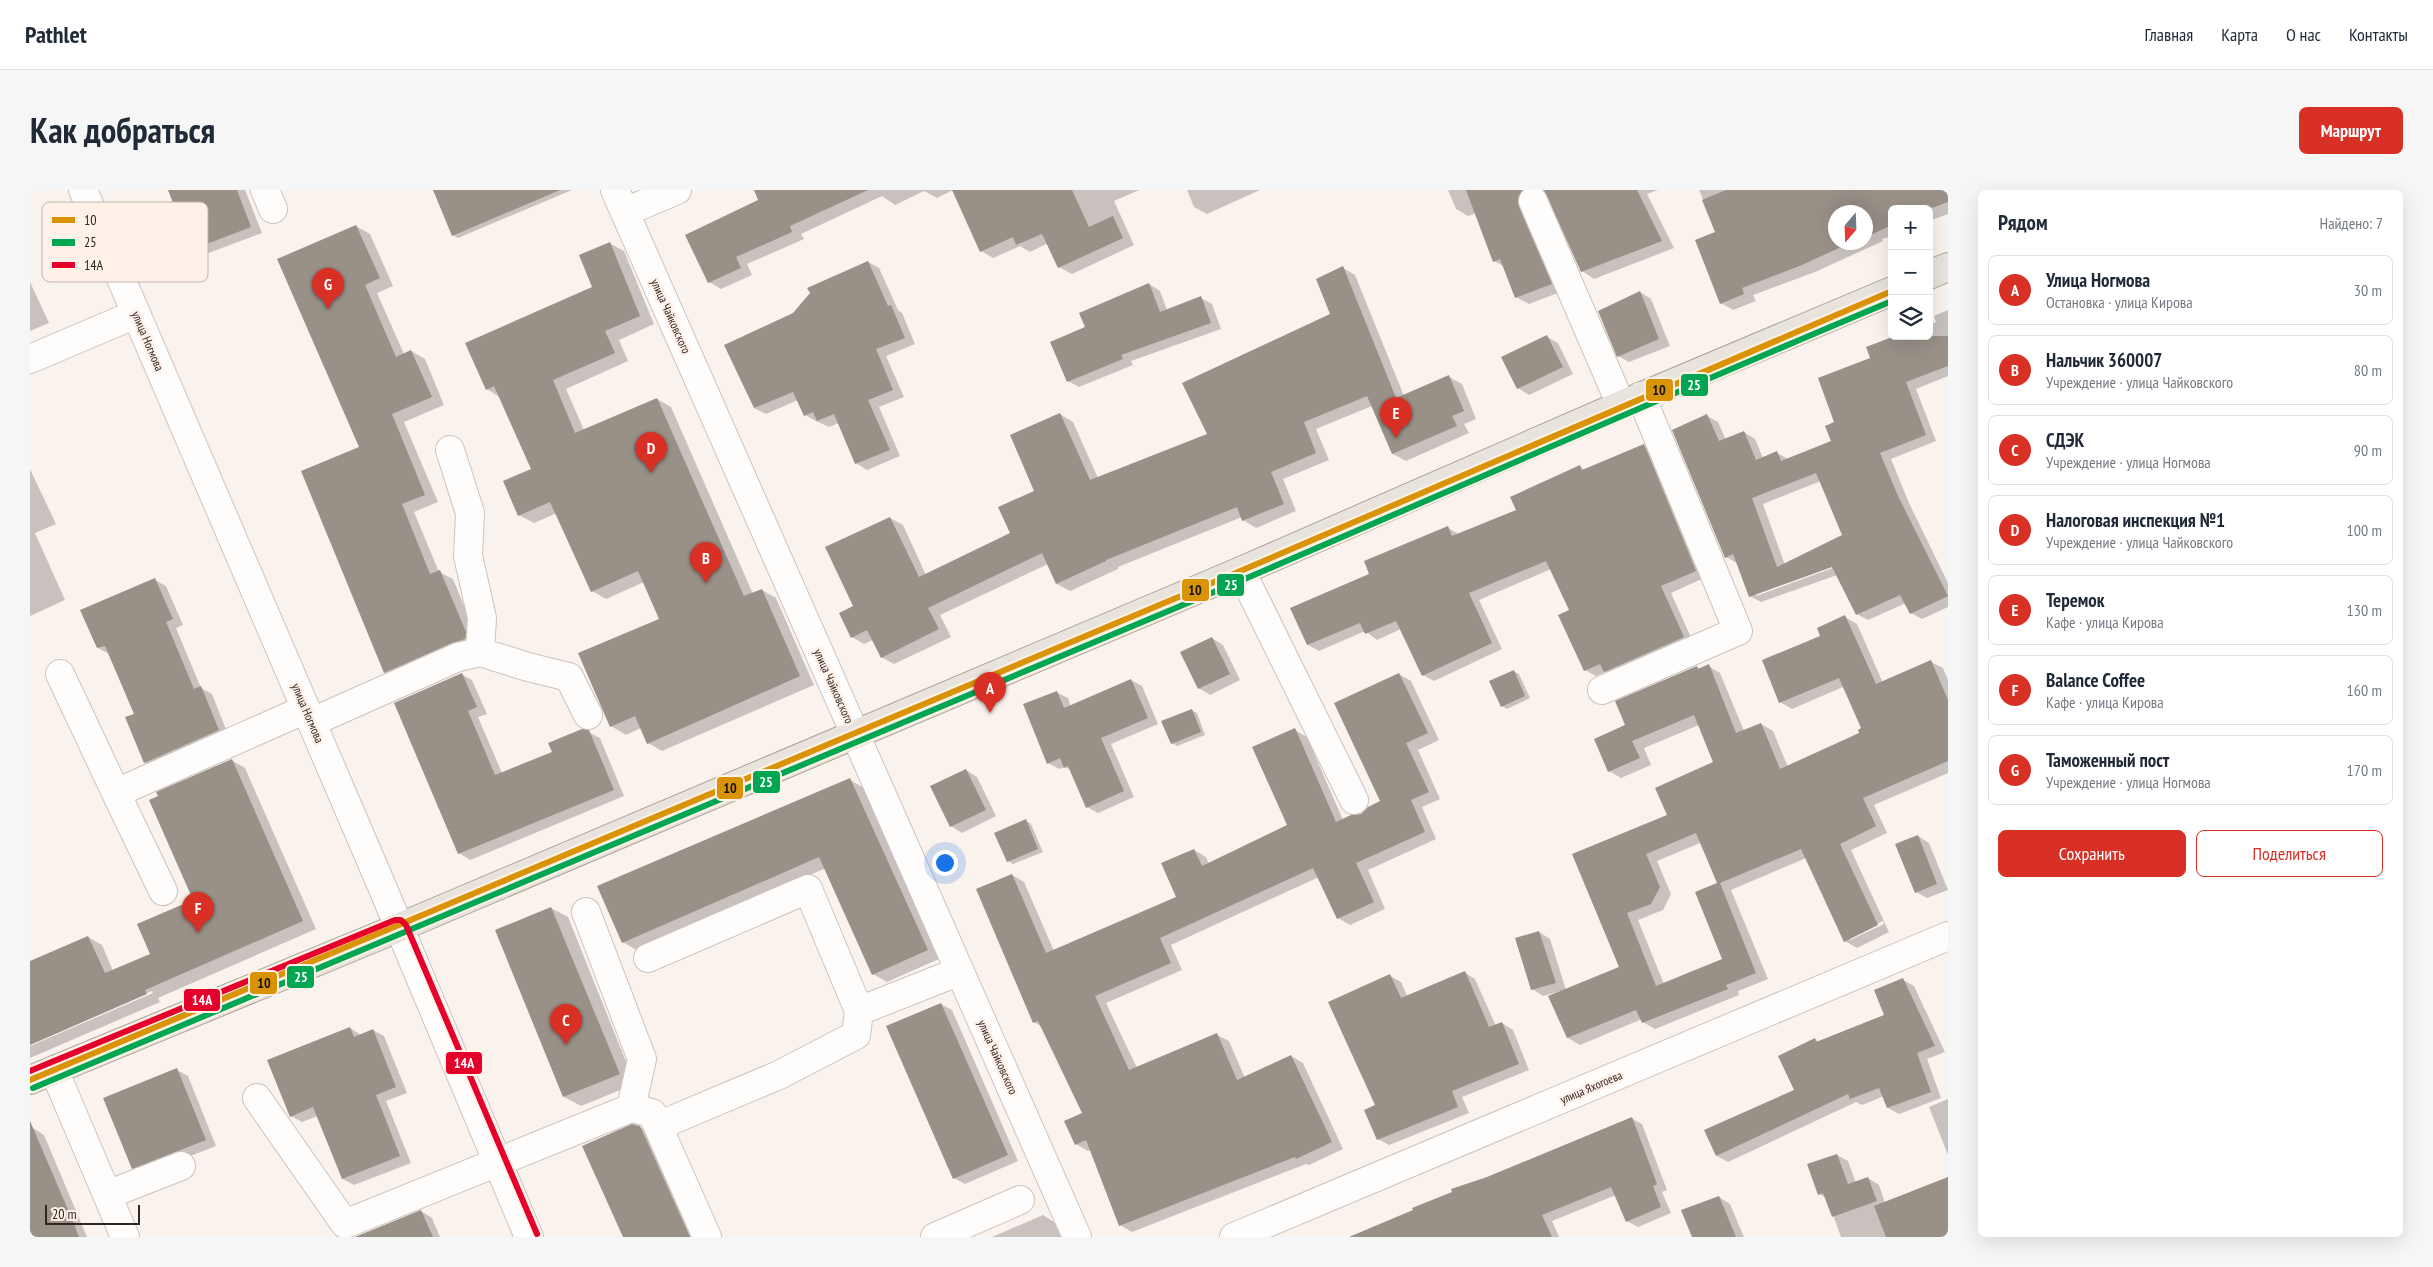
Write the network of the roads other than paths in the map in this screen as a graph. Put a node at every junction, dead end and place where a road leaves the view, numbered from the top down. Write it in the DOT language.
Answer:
graph roads {
  1 [pos="83,190"];
  2 [pos="677,190"];
  3 [pos="620,201"];
  4 [pos="1533,201"];
  5 [pos="88,202"];
  6 [pos="1948,267"];
  7 [pos="1933,273"];
  8 [pos="122,282"];
  9 [pos="1888,293"];
  10 [pos="136,314"];
  11 [pos="30,359"];
  12 [pos="1631,401"];
  13 [pos="450,450"];
  14 [pos="1241,571"];
  15 [pos="480,652"];
  16 [pos="60,674"];
  17 [pos="1602,690"];
  18 [pos="588,715"];
  19 [pos="309,716"];
  20 [pos="855,733"];
  21 [pos="116,793"];
  22 [pos="1354,800"];
  23 [pos="163,890"];
  24 [pos="586,912"];
  25 [pos="398,928"];
  26 [pos="1948,936"];
  27 [pos="648,958"];
  28 [pos="960,971"];
  29 [pos="859,1011"];
  30 [pos="42,1075"];
  31 [pos="257,1098"];
  32 [pos="631,1108"];
  33 [pos="658,1126"];
  34 [pos="497,1163"];
  35 [pos="182,1166"];
  36 [pos="107,1195"];
  37 [pos="1020,1200"];
  38 [pos="348,1231"];
  39 [pos="125,1237"];
  40 [pos="529,1237"];
  41 [pos="707,1237"];
  42 [pos="935,1237"];
  43 [pos="1077,1237"];
  44 [pos="1234,1237"];
  1 -- 5 [label="street, улица Ногмова"];
  2 -- 3 [label="street"];
  3 -- 20 [label="street, улица Чайковского"];
  4 -- 12 [label="street"];
  6 -- 7 [label="main road"];
  8 -- 10 [label="street, улица Ногмова"];
  9 -- 12 [label="main road"];
  10 -- 11 [label="street"];
  10 -- 19 [label="street, улица Ногмова"];
  12 -- 14 [label="main road"];
  12 -- 17 [label="street"];
  13 -- 15 [label="street"];
  14 -- 20 [label="main road"];
  14 -- 22 [label="street"];
  15 -- 18 [label="street"];
  15 -- 19 [label="street"];
  16 -- 21 [label="street"];
  19 -- 21 [label="street"];
  19 -- 25 [label="street, улица Ногмова"];
  20 -- 25 [label="main road"];
  20 -- 28 [label="street, улица Чайковского"];
  21 -- 23 [label="street"];
  24 -- 32 [label="street"];
  25 -- 30 [label="main road"];
  25 -- 34 [label="street, улица Ногмова"];
  26 -- 44 [label="street, улица Яхогоева"];
  27 -- 29 [label="street"];
  28 -- 29 [label="street"];
  28 -- 43 [label="street, улица Чайковского"];
  29 -- 33 [label="street"];
  30 -- 36 [label="street"];
  31 -- 38 [label="street"];
  32 -- 33 [label="street"];
  32 -- 34 [label="street"];
  33 -- 41 [label="street"];
  34 -- 38 [label="street"];
  34 -- 40 [label="street, улица Ногмова"];
  35 -- 36 [label="street"];
  36 -- 39 [label="street"];
  37 -- 42 [label="street"];
}
